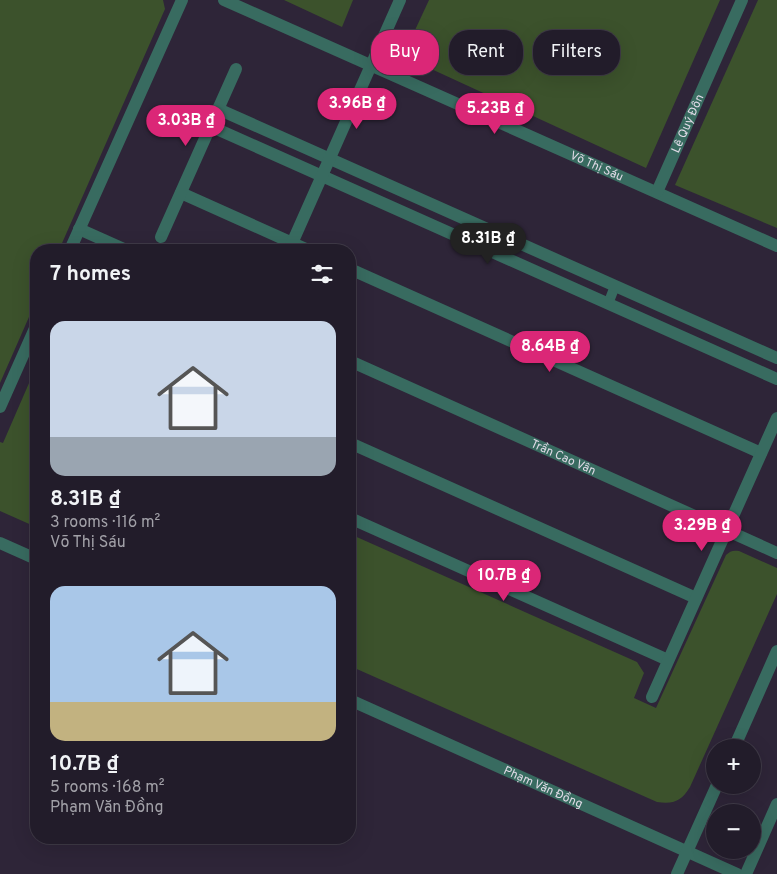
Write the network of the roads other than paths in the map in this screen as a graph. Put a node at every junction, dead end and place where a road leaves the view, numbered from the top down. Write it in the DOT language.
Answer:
graph roads {
  1 [pos="182,0"];
  2 [pos="224,0"];
  3 [pos="400,0"];
  4 [pos="742,0"];
  5 [pos="387,30"];
  6 [pos="371,65"];
  7 [pos="236,69"];
  8 [pos="394,75"];
  9 [pos="218,109"];
  10 [pos="210,126"];
  11 [pos="329,159"];
  12 [pos="322,176"];
  13 [pos="657,192"];
  14 [pos="181,193"];
  15 [pos="480,226"];
  16 [pos="79,229"];
  17 [pos="161,236"];
  18 [pos="74,244"];
  19 [pos="113,244"];
  20 [pos="285,244"];
  21 [pos="292,244"];
  22 [pos="472,244"];
  23 [pos="777,246"];
  24 [pos="356,272"];
  25 [pos="615,286"];
  26 [pos="608,304"];
  27 [pos="30,340"];
  28 [pos="777,358"];
  29 [pos="356,364"];
  30 [pos="777,379"];
  31 [pos="0,407"];
  32 [pos="777,418"];
  33 [pos="356,446"];
  34 [pos="762,453"];
  35 [pos="356,521"];
  36 [pos="727,530"];
  37 [pos="0,543"];
  38 [pos="777,553"];
  39 [pos="30,556"];
  40 [pos="696,598"];
  41 [pos="777,651"];
  42 [pos="668,660"];
  43 [pos="652,697"];
  44 [pos="356,703"];
  45 [pos="738,739"];
  46 [pos="713,794"];
  47 [pos="777,804"];
  48 [pos="687,851"];
  49 [pos="677,874"];
  50 [pos="737,874"];
  51 [pos="746,874"];
  1 -- 16 [label="street"];
  2 -- 6 [label="street, Võ Thị Sáu"];
  3 -- 5 [label="street"];
  4 -- 13 [label="street, Lê Quý Đôn"];
  6 -- 11 [label="street"];
  7 -- 9 [label="street"];
  8 -- 13 [label="street, Võ Thị Sáu"];
  9 -- 10 [label="street"];
  9 -- 11 [label="street"];
  10 -- 12 [label="street"];
  10 -- 14 [label="street"];
  11 -- 12 [label="street"];
  11 -- 15 [label="street"];
  12 -- 21 [label="street"];
  12 -- 22 [label="street"];
  13 -- 23 [label="street, Võ Thị Sáu"];
  14 -- 17 [label="street"];
  14 -- 20 [label="street"];
  15 -- 22 [label="lane"];
  15 -- 25 [label="street"];
  16 -- 18 [label="street"];
  16 -- 19 [label="street"];
  22 -- 26 [label="street"];
  24 -- 34 [label="street"];
  25 -- 26 [label="lane"];
  25 -- 28 [label="street"];
  26 -- 30 [label="street"];
  27 -- 31 [label="street"];
  29 -- 36 [label="street, Trần Cao Vân"];
  32 -- 34 [label="street"];
  33 -- 40 [label="street"];
  34 -- 36 [label="street"];
  35 -- 42 [label="street"];
  36 -- 38 [label="street, Trần Cao Vân"];
  36 -- 40 [label="street"];
  37 -- 39 [label="street"];
  40 -- 42 [label="street"];
  41 -- 45 [label="street"];
  42 -- 43 [label="street"];
  44 -- 48 [label="street, Phạm Văn Đồng"];
  46 -- 48 [label="street"];
  47 -- 51 [label="street"];
  48 -- 49 [label="street"];
  48 -- 50 [label="street, Phạm Văn Đồng"];
}
